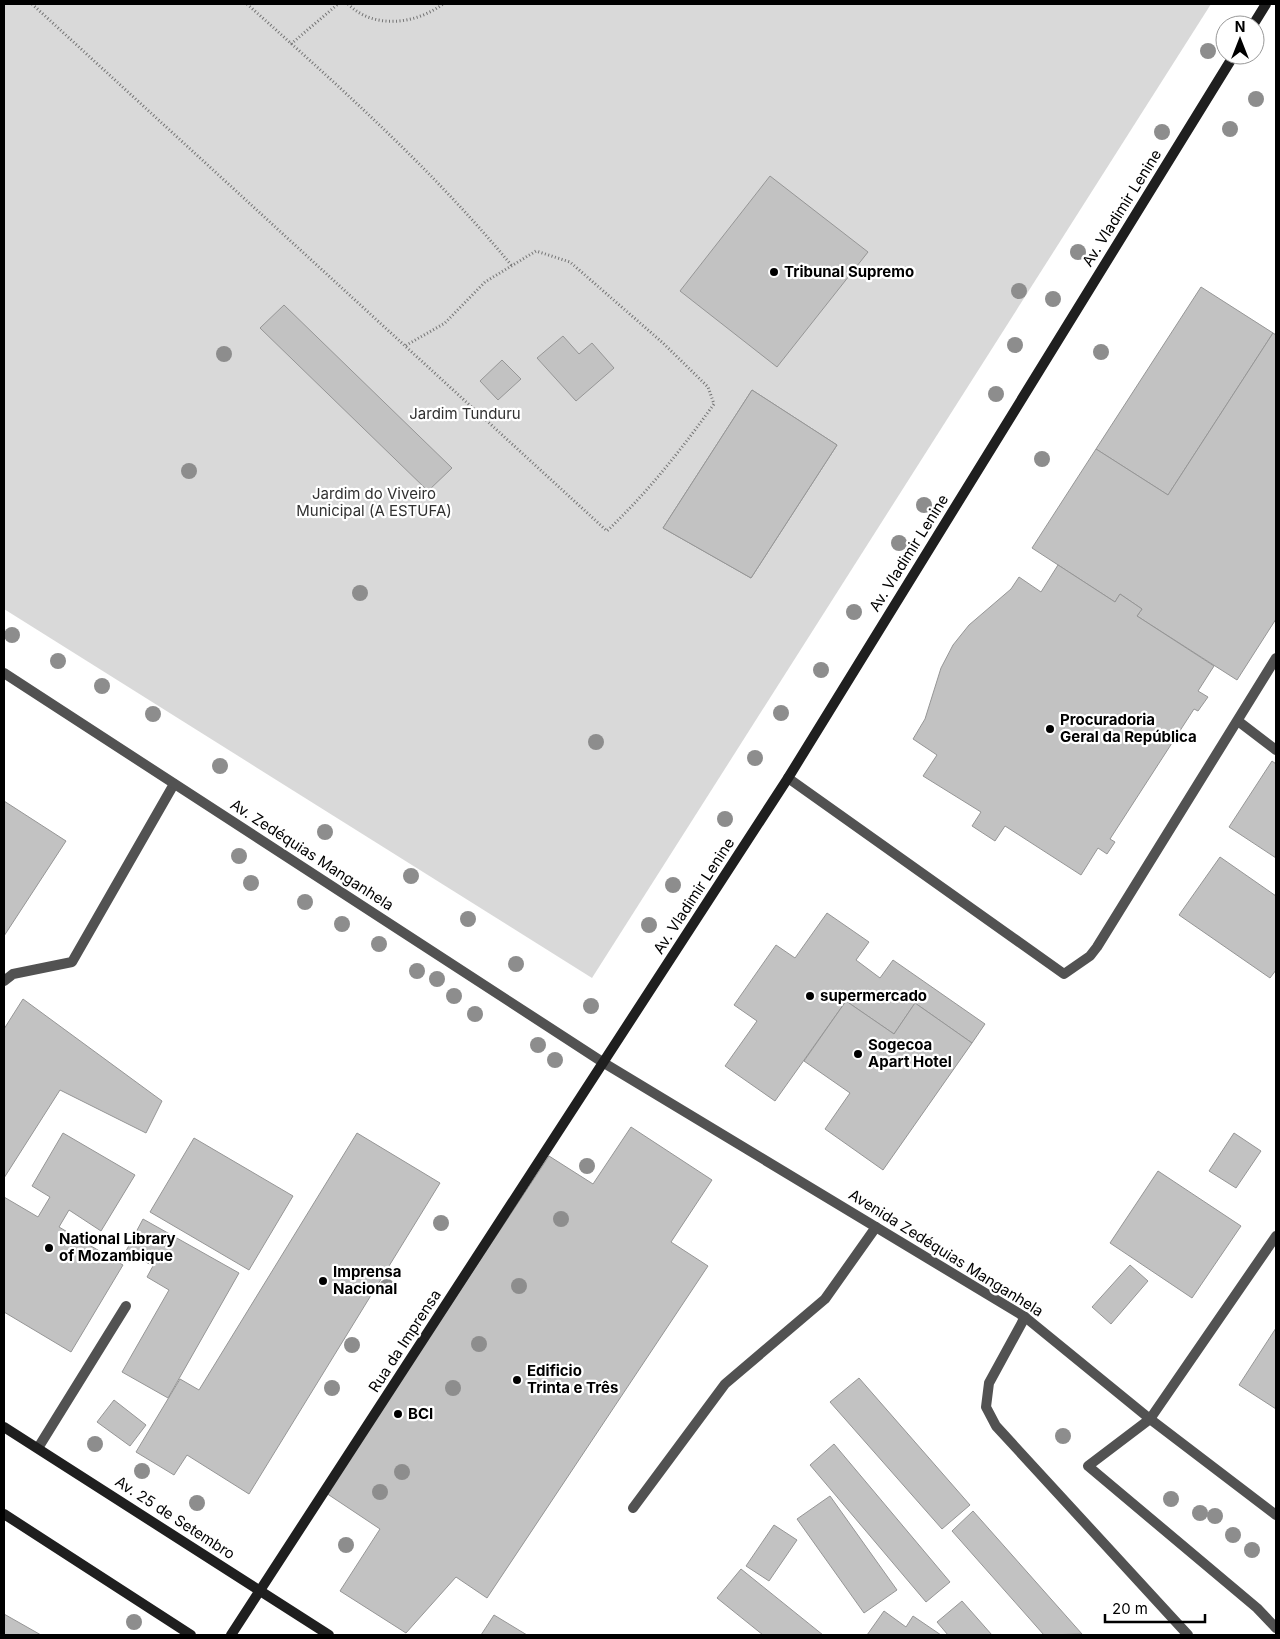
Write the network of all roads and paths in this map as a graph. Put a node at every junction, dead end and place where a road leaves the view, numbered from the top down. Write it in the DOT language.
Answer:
graph roads {
  1 [pos="32,4"];
  2 [pos="247,4"];
  3 [pos="338,4"];
  4 [pos="348,4"];
  5 [pos="443,4"];
  6 [pos="1266,4"];
  7 [pos="1259,15"];
  8 [pos="291,44"];
  9 [pos="1228,65"];
  10 [pos="512,266"];
  11 [pos="405,346"];
  12 [pos="1276,658"];
  13 [pos="4,673"];
  14 [pos="1238,721"];
  15 [pos="1276,750"];
  16 [pos="788,778"];
  17 [pos="174,784"];
  18 [pos="4,981"];
  19 [pos="604,1063"];
  20 [pos="876,1227"];
  21 [pos="1276,1236"];
  22 [pos="126,1306"];
  23 [pos="1025,1317"];
  24 [pos="1150,1419"];
  25 [pos="4,1427"];
  26 [pos="38,1448"];
  27 [pos="633,1508"];
  28 [pos="4,1514"];
  29 [pos="1276,1515"];
  30 [pos="261,1591"];
  31 [pos="1257,1608"];
  32 [pos="1276,1623"];
  33 [pos="1276,1628"];
  34 [pos="191,1635"];
  35 [pos="231,1635"];
  36 [pos="329,1635"];
  37 [pos="1188,1635"];
  1 -- 11 [label="path"];
  2 -- 8 [label="path"];
  3 -- 8 [label="path"];
  4 -- 5 [label="path"];
  6 -- 7 [label="main road"];
  8 -- 10 [label="path"];
  9 -- 16 [label="main road, Av. Vladimir Lenine"];
  10 -- 11 [label="path"];
  10 -- 11 [label="path"];
  12 -- 14 [label="street"];
  13 -- 17 [label="street, Av. Zedéquias Manganhela"];
  14 -- 15 [label="street"];
  14 -- 16 [label="street"];
  16 -- 19 [label="main road, Av. Vladimir Lenine"];
  17 -- 18 [label="street"];
  17 -- 19 [label="street, Av. Zedéquias Manganhela"];
  19 -- 20 [label="street, Avenida Zedéquias Manganhela"];
  19 -- 30 [label="main road, Rua da Imprensa"];
  20 -- 23 [label="street, Avenida Zedéquias Manganhela"];
  20 -- 27 [label="street"];
  21 -- 24 [label="street"];
  22 -- 26 [label="street"];
  23 -- 24 [label="street, Avenida Zedéquias Manganhela"];
  23 -- 37 [label="street"];
  24 -- 29 [label="street, Avenida Zedéquias Manganhela"];
  24 -- 31 [label="street"];
  25 -- 26 [label="main road, Av. 25 de Setembro"];
  26 -- 30 [label="main road, Av. 25 de Setembro"];
  28 -- 34 [label="main road"];
  30 -- 35 [label="main road, Rua da Imprensa"];
  30 -- 36 [label="main road, Av. 25 de Setembro"];
  31 -- 32 [label="street"];
  31 -- 33 [label="street"];
}
